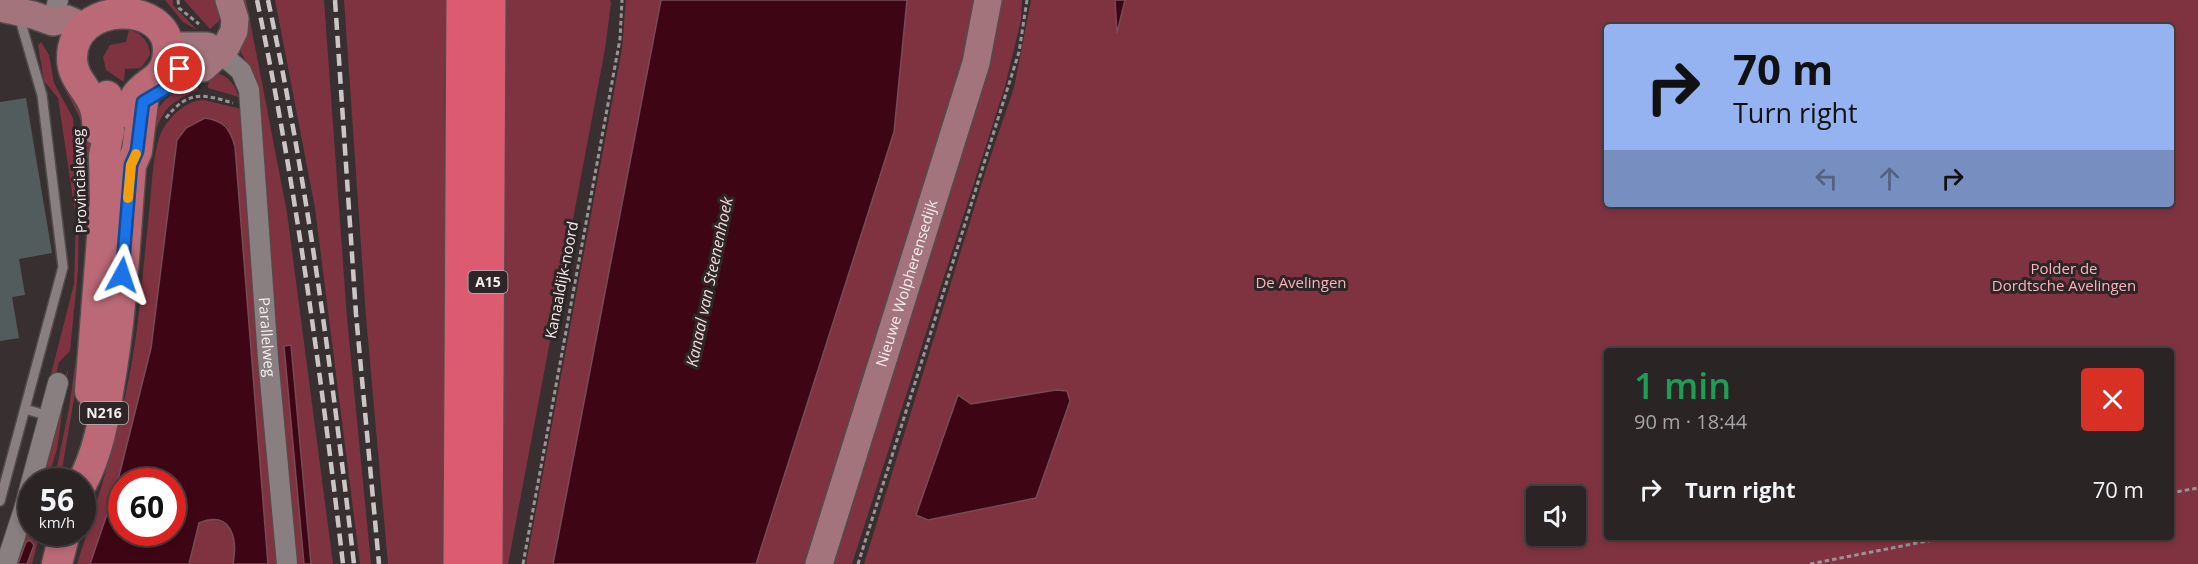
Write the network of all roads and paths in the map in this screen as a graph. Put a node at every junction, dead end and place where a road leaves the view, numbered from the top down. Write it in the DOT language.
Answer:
graph roads {
  1 [pos="229,0"];
  2 [pos="463,0"];
  3 [pos="489,0"];
  4 [pos="622,0"];
  5 [pos="988,0"];
  6 [pos="1027,0"];
  7 [pos="118,4"];
  8 [pos="165,4"];
  9 [pos="9,9"];
  10 [pos="55,11"];
  11 [pos="80,41"];
  12 [pos="182,47"];
  13 [pos="220,53"];
  14 [pos="203,94"];
  15 [pos="119,100"];
  16 [pos="250,108"];
  17 [pos="118,160"];
  18 [pos="58,383"];
  19 [pos="25,409"];
  20 [pos="50,416"];
  21 [pos="78,468"];
  22 [pos="90,468"];
  23 [pos="2198,488"];
  24 [pos="2174,493"];
  25 [pos="0,501"];
  26 [pos="1933,540"];
  27 [pos="62,546"];
  28 [pos="6,564"];
  29 [pos="57,564"];
  30 [pos="287,564"];
  31 [pos="460,564"];
  32 [pos="486,564"];
  33 [pos="523,564"];
  34 [pos="819,564"];
  35 [pos="858,564"];
  36 [pos="1810,564"];
  1 -- 13 [label="street"];
  2 -- 31 [label="highway, A15"];
  3 -- 32 [label="highway, A15"];
  4 -- 33 [label="path, Kanaaldijk-noord"];
  5 -- 34 [label="street, Nieuwe Wolpherensedijk"];
  6 -- 35 [label="path"];
  7 -- 11 [label="main road"];
  7 -- 12 [label="main road"];
  8 -- 12 [label="main road"];
  8 -- 12 [label="path"];
  9 -- 10 [label="street"];
  9 -- 19 [label="lane"];
  10 -- 11 [label="street"];
  11 -- 15 [label="main road, N216"];
  12 -- 13 [label="street"];
  12 -- 15 [label="main road"];
  13 -- 16 [label="street, Parallelweg"];
  14 -- 16 [label="path"];
  15 -- 17 [label="main road, Provincialeweg / N216"];
  15 -- 17 [label="main road, Provincialeweg / N216"];
  16 -- 30 [label="street, Parallelweg"];
  17 -- 21 [label="main road, Provincialeweg / N216"];
  17 -- 22 [label="main road, Provincialeweg / N216"];
  18 -- 20 [label="street"];
  19 -- 20 [label="lane"];
  19 -- 25 [label="lane"];
  20 -- 28 [label="street"];
  23 -- 24 [label="path"];
  26 -- 36 [label="path"];
  27 -- 29 [label="main road"];
}
